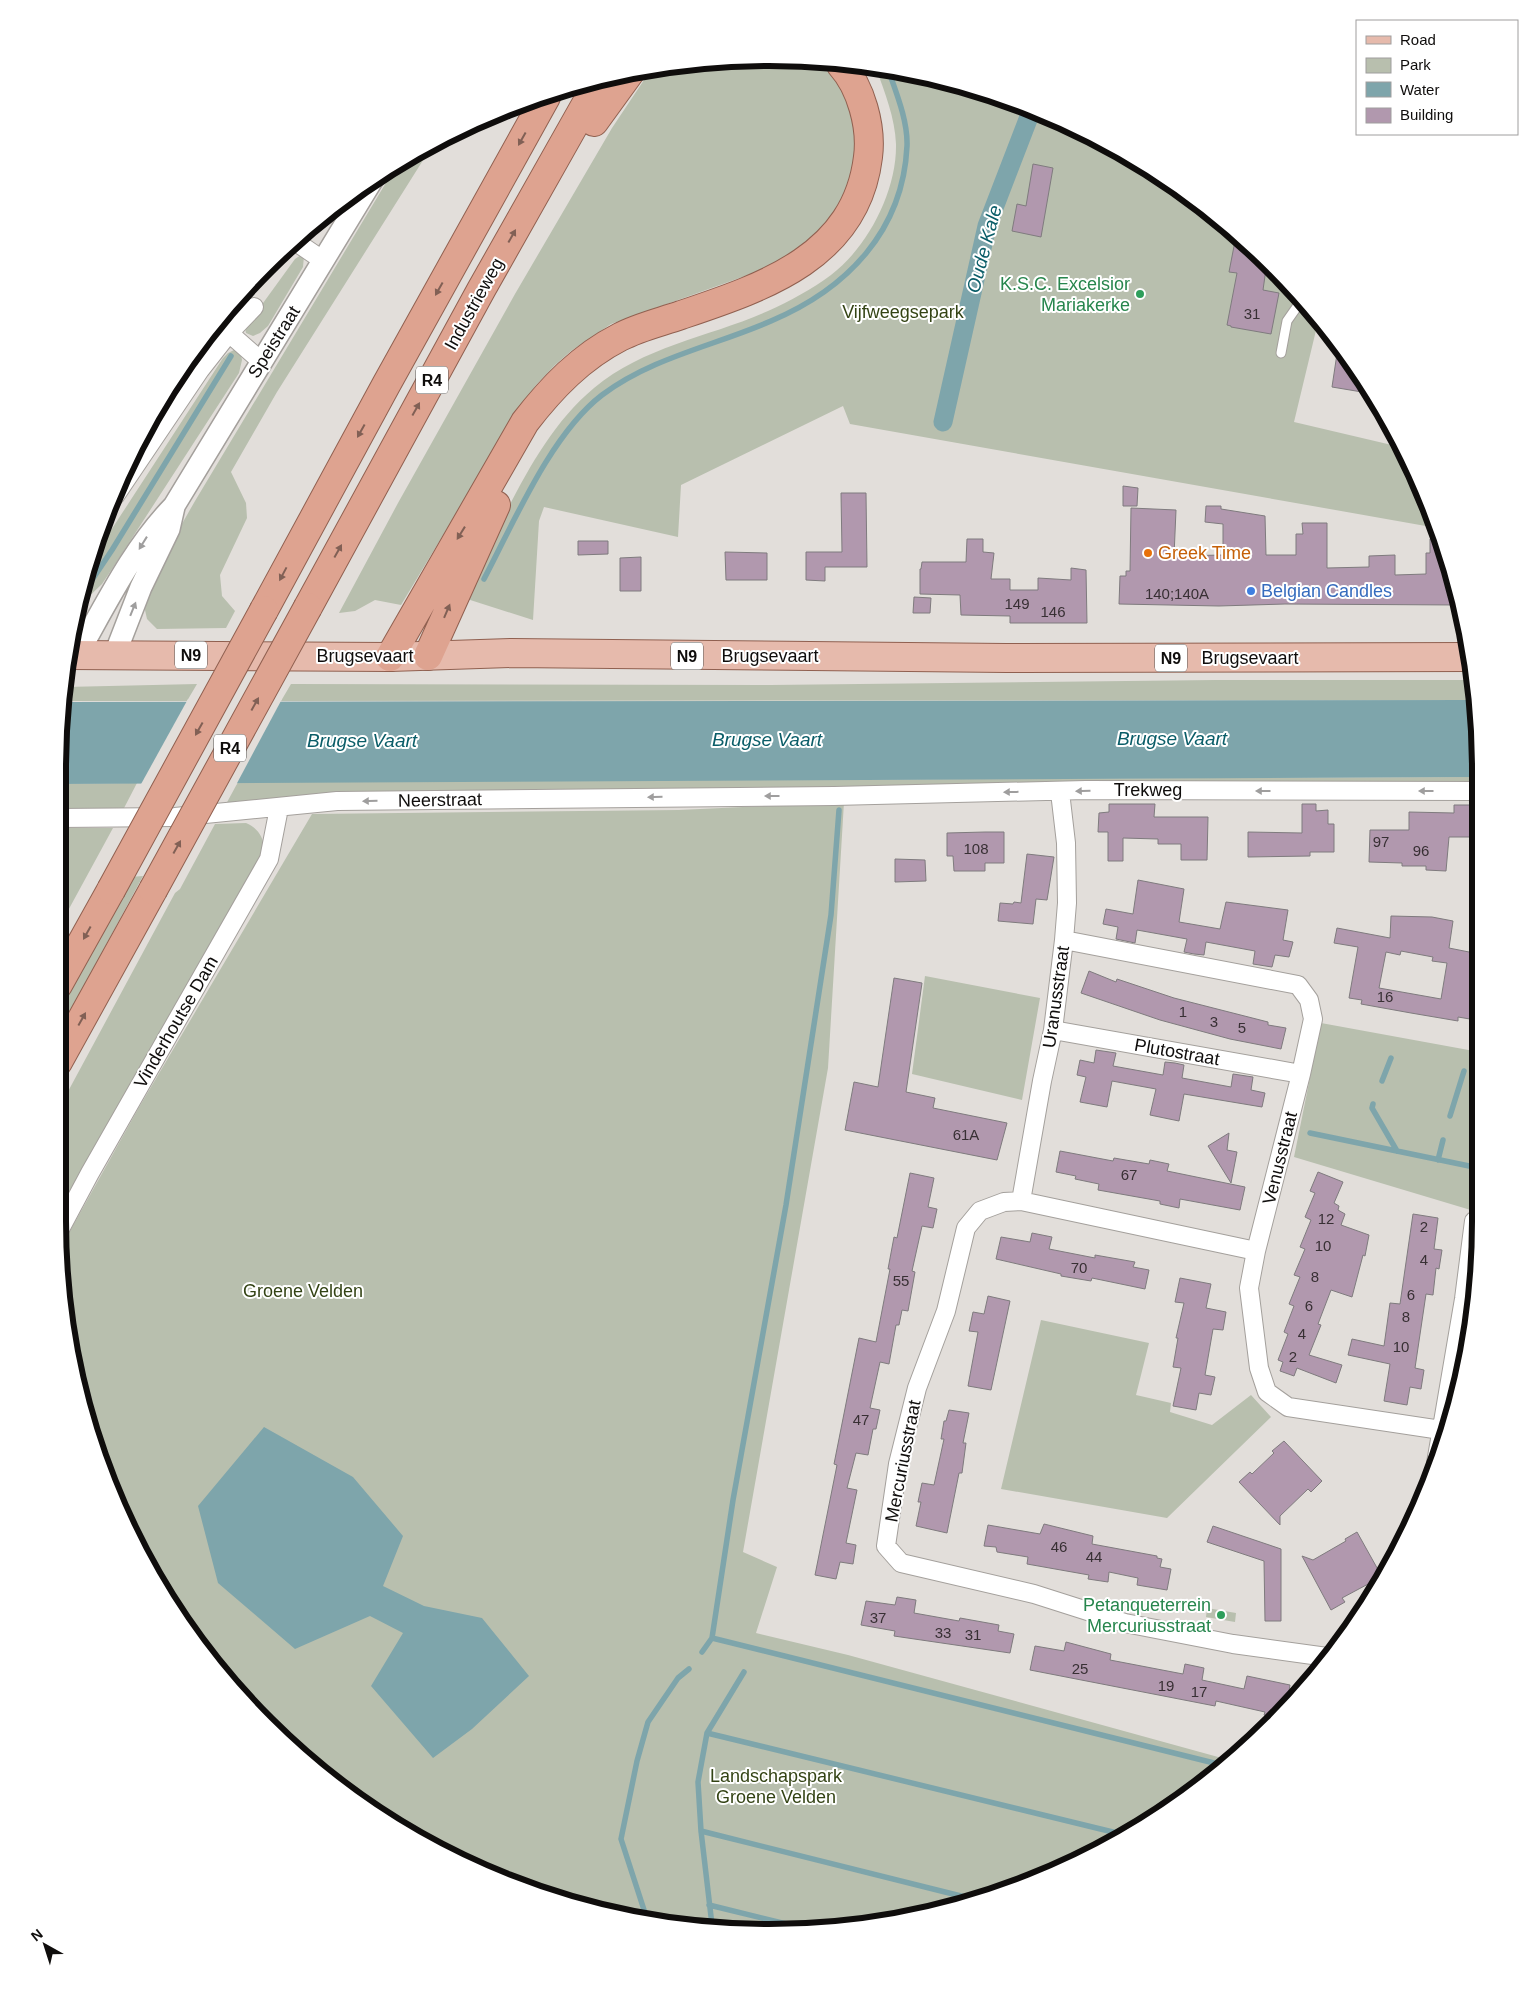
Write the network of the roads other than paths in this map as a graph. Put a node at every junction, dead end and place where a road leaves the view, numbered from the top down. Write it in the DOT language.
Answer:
graph roads {
  1 [pos="847,71"];
  2 [pos="864,73"];
  3 [pos="622,82"];
  4 [pos="595,88"];
  5 [pos="542,104"];
  6 [pos="550,168"];
  7 [pos="363,196"];
  8 [pos="301,246"];
  9 [pos="324,261"];
  10 [pos="1297,306"];
  11 [pos="254,307"];
  12 [pos="229,333"];
  13 [pos="1281,353"];
  14 [pos="262,362"];
  15 [pos="136,465"];
  16 [pos="174,506"];
  17 [pos="76,652"];
  18 [pos="114,654"];
  19 [pos="76,656"];
  20 [pos="428,656"];
  21 [pos="390,657"];
  22 [pos="1462,657"];
  23 [pos="1472,791"];
  24 [pos="1060,792"];
  25 [pos="821,795"];
  26 [pos="279,808"];
  27 [pos="66,818"];
  28 [pos="1064,940"];
  29 [pos="66,971"];
  30 [pos="1053,1030"];
  31 [pos="66,1048"];
  32 [pos="1301,1074"];
  33 [pos="1021,1201"];
  34 [pos="66,1218"];
  35 [pos="1256,1251"];
  36 [pos="1465,1318"];
  37 [pos="1444,1415"];
  38 [pos="1439,1430"];
  39 [pos="1321,1656"];
  1 -- 21 [label="highway, one-way"];
  20 -- 2 [label="highway, one-way"];
  3 -- 6 [label="highway"];
  4 -- 6 [label="highway, Industrieweg / R4"];
  5 -- 29 [label="highway, R4, one-way, bridge"];
  31 -- 6 [label="highway, Industrieweg / R4, one-way, bridge"];
  7 -- 9 [label="street, Speistraat"];
  8 -- 9 [label="street"];
  9 -- 14 [label="street, Speistraat"];
  10 -- 13 [label="lane"];
  11 -- 12 [label="street, Speistraat"];
  12 -- 14 [label="street"];
  12 -- 15 [label="street, Speistraat"];
  14 -- 16 [label="street, Speistraat"];
  16 -- 17 [label="street, Speistraat, one-way"];
  18 -- 16 [label="street, Speistraat, one-way"];
  18 -- 19 [label="main road, Brugsevaart / N9"];
  18 -- 21 [label="main road, Brugsevaart / N9"];
  20 -- 21 [label="main road, Brugsevaart / N9"];
  20 -- 22 [label="main road, Brugsevaart / N9"];
  23 -- 24 [label="street, Trekweg, one-way"];
  24 -- 25 [label="street, Trekweg, one-way"];
  24 -- 28 [label="street, Uranusstraat"];
  25 -- 26 [label="street, Neerstraat, one-way"];
  26 -- 27 [label="street, Neerstraat"];
  26 -- 34 [label="street, Vinderhoutse Dam"];
  28 -- 30 [label="street, Uranusstraat"];
  28 -- 32 [label="street, Venusstraat"];
  30 -- 32 [label="street, Plutostraat"];
  30 -- 33 [label="street, Uranusstraat"];
  32 -- 35 [label="street, Venusstraat"];
  33 -- 35 [label="street, Mercuriusstraat"];
  33 -- 39 [label="street, Mercuriusstraat"];
  35 -- 38 [label="street, Venusstraat"];
  36 -- 37 [label="street"];
}
